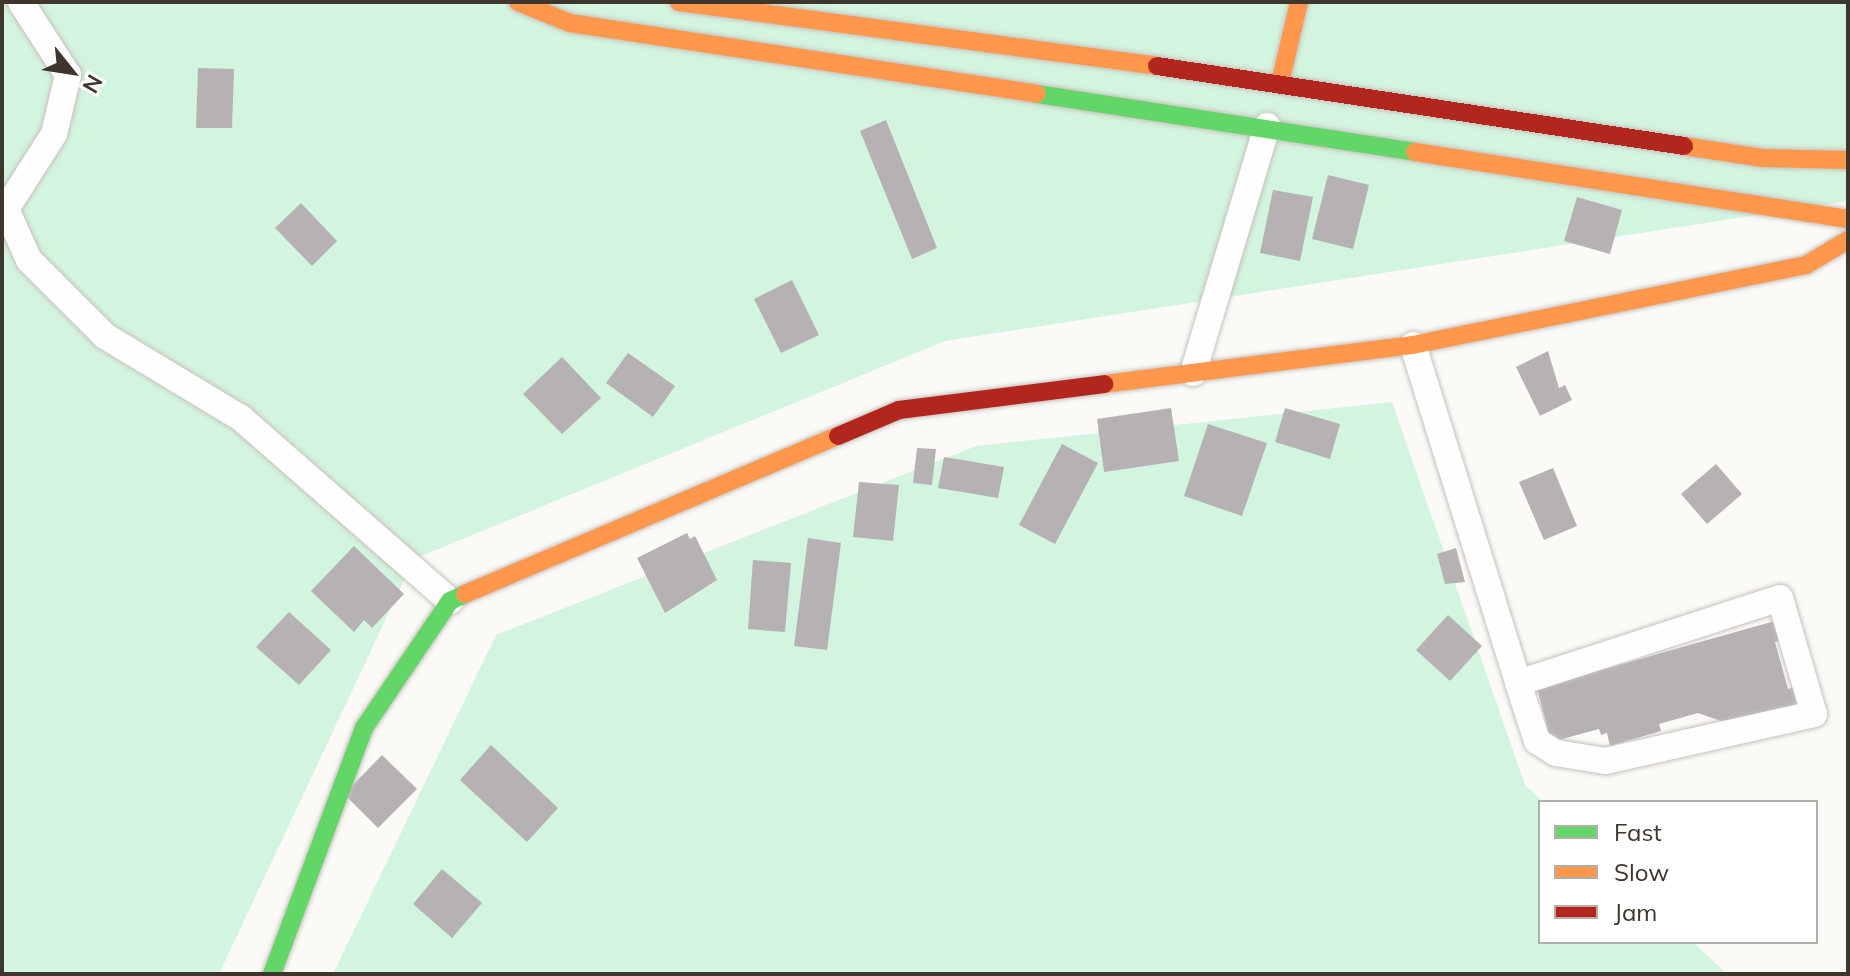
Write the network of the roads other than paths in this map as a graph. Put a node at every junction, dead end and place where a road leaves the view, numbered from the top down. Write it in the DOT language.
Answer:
graph roads {
  1 [pos="21,2"];
  2 [pos="518,2"];
  3 [pos="679,2"];
  4 [pos="1299,2"];
  5 [pos="1280,83"];
  6 [pos="1267,126"];
  7 [pos="1848,160"];
  8 [pos="4,206"];
  9 [pos="1848,219"];
  10 [pos="1848,240"];
  11 [pos="1413,345"];
  12 [pos="1193,373"];
  13 [pos="450,601"];
  14 [pos="1518,683"];
  15 [pos="272,974"];
  1 -- 8 [label="street"];
  2 -- 6 [label="main road"];
  3 -- 5 [label="main road"];
  4 -- 5 [label="main road"];
  5 -- 7 [label="main road"];
  6 -- 9 [label="main road"];
  6 -- 12 [label="street"];
  8 -- 13 [label="street"];
  10 -- 11 [label="main road"];
  11 -- 12 [label="main road"];
  11 -- 14 [label="street"];
  12 -- 13 [label="main road"];
  13 -- 15 [label="main road"];
  14 -- 14 [label="street"];
}
